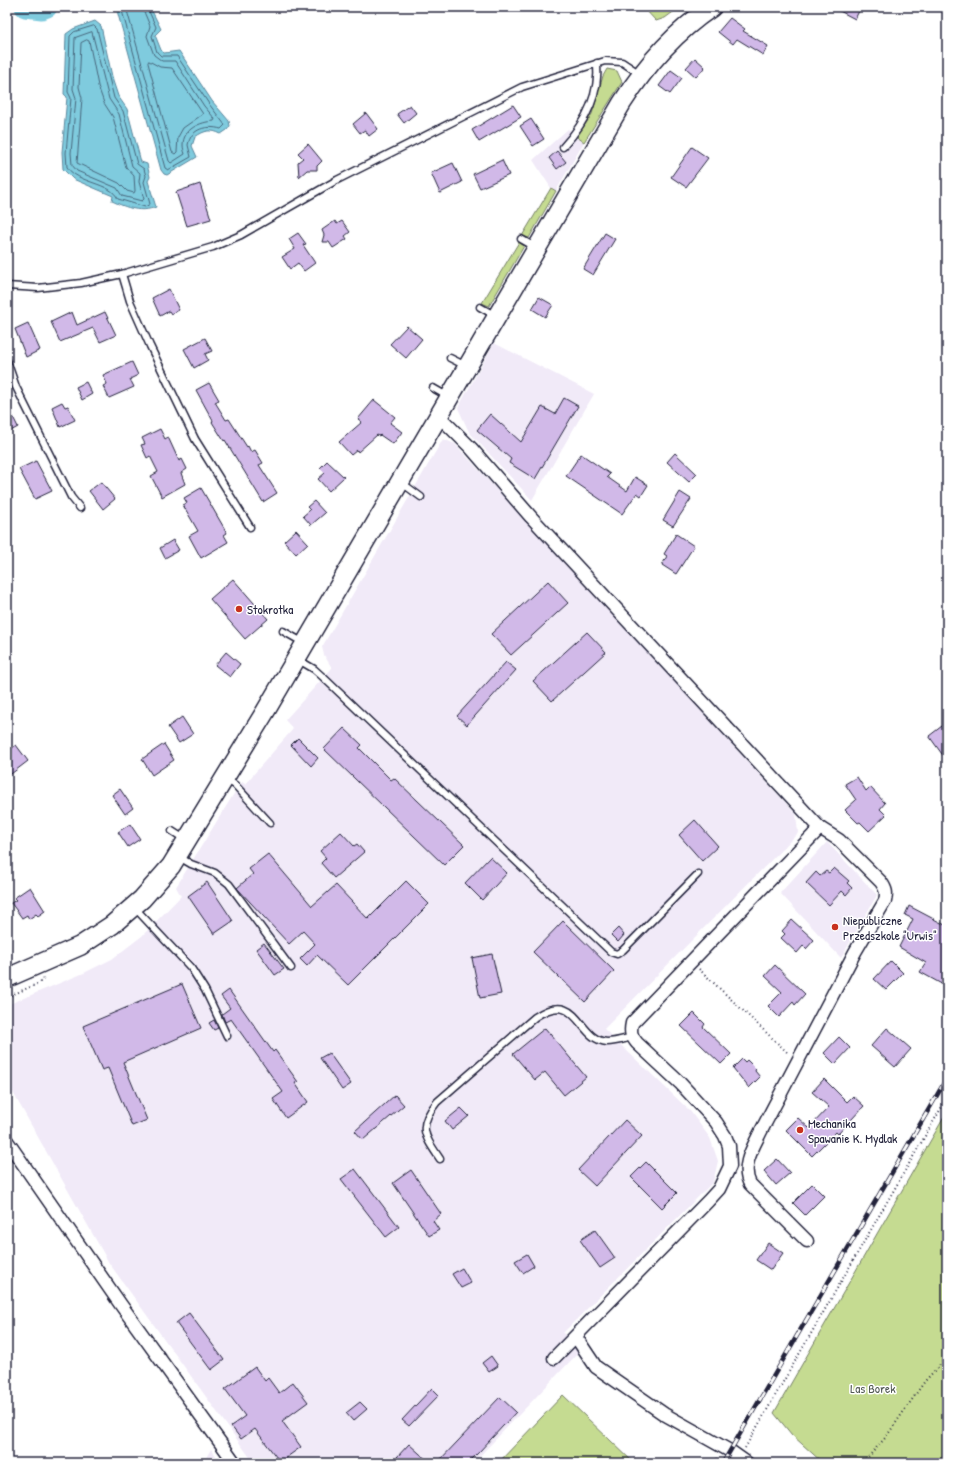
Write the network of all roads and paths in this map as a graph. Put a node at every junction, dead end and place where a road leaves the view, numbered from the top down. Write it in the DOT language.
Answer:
graph roads {
  1 [pos="712,7"];
  2 [pos="597,63"];
  3 [pos="641,74"];
  4 [pos="563,147"];
  5 [pos="520,239"];
  6 [pos="537,248"];
  7 [pos="122,274"];
  8 [pos="7,286"];
  9 [pos="480,307"];
  10 [pos="496,316"];
  11 [pos="450,358"];
  12 [pos="7,361"];
  13 [pos="467,367"];
  14 [pos="433,388"];
  15 [pos="449,397"];
  16 [pos="438,416"];
  17 [pos="400,481"];
  18 [pos="421,497"];
  19 [pos="80,508"];
  20 [pos="250,527"];
  21 [pos="282,631"];
  22 [pos="300,651"];
  23 [pos="225,778"];
  24 [pos="270,823"];
  25 [pos="820,828"];
  26 [pos="172,831"];
  27 [pos="183,849"];
  28 [pos="698,874"];
  29 [pos="134,907"];
  30 [pos="692,963"];
  31 [pos="291,968"];
  32 [pos="7,978"];
  33 [pos="227,1036"];
  34 [pos="632,1037"];
  35 [pos="798,1062"];
  36 [pos="947,1098"];
  37 [pos="7,1141"];
  38 [pos="440,1159"];
  39 [pos="807,1241"];
  40 [pos="576,1337"];
  41 [pos="947,1357"];
  42 [pos="554,1358"];
  43 [pos="743,1460"];
  44 [pos="235,1463"];
  45 [pos="863,1463"];
  1 -- 3 [label="main road"];
  2 -- 3 [label="lane"];
  2 -- 4 [label="lane"];
  2 -- 7 [label="lane"];
  3 -- 6 [label="main road"];
  5 -- 6 [label="lane"];
  6 -- 10 [label="main road"];
  7 -- 8 [label="lane"];
  7 -- 20 [label="lane"];
  9 -- 10 [label="lane"];
  10 -- 13 [label="main road"];
  11 -- 13 [label="lane"];
  12 -- 19 [label="lane"];
  13 -- 15 [label="main road"];
  14 -- 15 [label="lane"];
  15 -- 16 [label="main road"];
  16 -- 17 [label="main road"];
  16 -- 25 [label="street"];
  17 -- 18 [label="lane"];
  17 -- 22 [label="main road"];
  21 -- 22 [label="lane"];
  22 -- 23 [label="main road"];
  22 -- 28 [label="lane"];
  23 -- 24 [label="lane"];
  23 -- 27 [label="main road"];
  25 -- 30 [label="street"];
  25 -- 35 [label="street"];
  26 -- 27 [label="lane"];
  27 -- 29 [label="main road"];
  27 -- 31 [label="lane"];
  29 -- 32 [label="main road"];
  29 -- 33 [label="lane"];
  30 -- 34 [label="street"];
  30 -- 35 [label="path"];
  34 -- 38 [label="lane"];
  34 -- 40 [label="street"];
  35 -- 39 [label="street"];
  36 -- 43 [label="path"];
  37 -- 44 [label="street"];
  40 -- 42 [label="street"];
  40 -- 43 [label="street"];
  41 -- 45 [label="path"];
}
